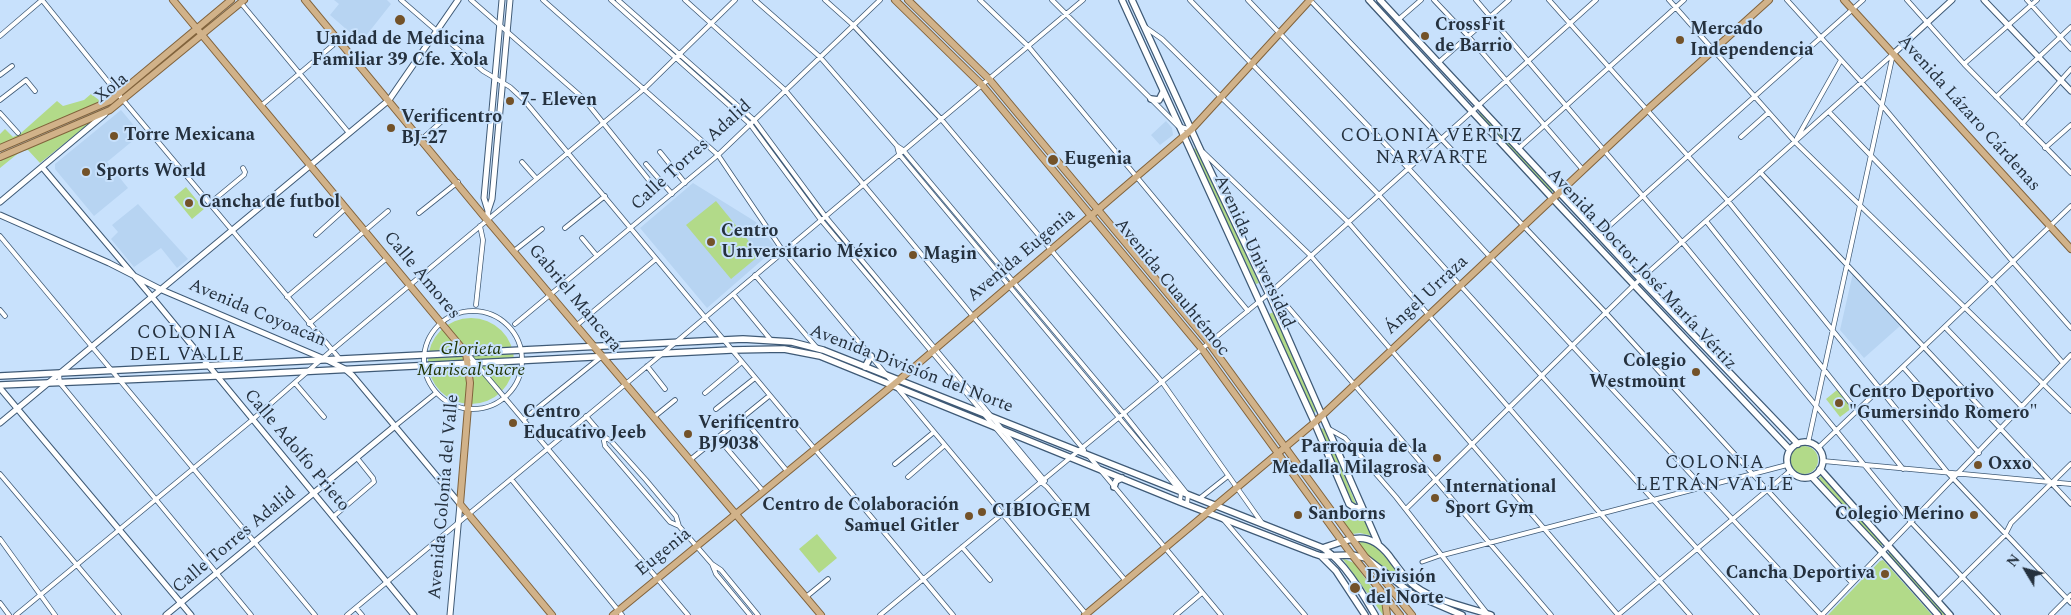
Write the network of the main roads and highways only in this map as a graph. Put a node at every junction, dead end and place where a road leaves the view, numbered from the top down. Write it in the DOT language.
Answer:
graph roads {
  1 [pos="173,0"];
  2 [pos="231,0"];
  3 [pos="305,0"];
  4 [pos="895,0"];
  5 [pos="908,0"];
  6 [pos="1122,0"];
  7 [pos="1132,0"];
  8 [pos="1310,0"];
  9 [pos="1369,0"];
  10 [pos="1380,0"];
  11 [pos="1769,0"];
  12 [pos="1844,0"];
  13 [pos="243,1"];
  14 [pos="196,28"];
  15 [pos="202,35"];
  16 [pos="1163,92"];
  17 [pos="120,97"];
  18 [pos="1152,99"];
  19 [pos="1191,130"];
  20 [pos="1183,138"];
  21 [pos="0,148"];
  22 [pos="0,157"];
  23 [pos="1559,192"];
  24 [pos="1553,198"];
  25 [pos="1100,209"];
  26 [pos="1092,216"];
  27 [pos="2071,249"];
  28 [pos="594,346"];
  29 [pos="466,352"];
  30 [pos="602,356"];
  31 [pos="871,356"];
  32 [pos="471,362"];
  33 [pos="865,367"];
  34 [pos="0,376"];
  35 [pos="896,382"];
  36 [pos="0,386"];
  37 [pos="1323,415"];
  38 [pos="1314,422"];
  39 [pos="1798,444"];
  40 [pos="1286,448"];
  41 [pos="1790,450"];
  42 [pos="1278,454"];
  43 [pos="1820,469"];
  44 [pos="1812,477"];
  45 [pos="1122,478"];
  46 [pos="1114,488"];
  47 [pos="460,504"];
  48 [pos="1214,505"];
  49 [pos="1361,507"];
  50 [pos="1207,511"];
  51 [pos="735,514"];
  52 [pos="1353,539"];
  53 [pos="1342,542"];
  54 [pos="1378,543"];
  55 [pos="1323,548"];
  56 [pos="1352,555"];
  57 [pos="1321,556"];
  58 [pos="1334,556"];
  59 [pos="1366,558"];
  60 [pos="1384,596"];
  61 [pos="618,613"];
  62 [pos="552,615"];
  63 [pos="821,615"];
  64 [pos="1086,615"];
  65 [pos="1365,615"];
  66 [pos="1375,615"];
  67 [pos="1387,615"];
  68 [pos="1400,615"];
  69 [pos="1412,615"];
  70 [pos="1462,615"];
  71 [pos="1489,615"];
  72 [pos="1938,615"];
  73 [pos="1950,615"];
  1 -- 14 [label="main road, Calle Amores"];
  2 -- 14 [label="main road, Xola"];
  3 -- 28 [label="main road, Gabriel Mancera"];
  4 -- 26 [label="main road, Avenida Cuauhtémoc"];
  5 -- 25 [label="main road, Avenida Cuauhtémoc"];
  6 -- 16 [label="main road, Avenida Universidad"];
  7 -- 19 [label="main road, Avenida Universidad"];
  8 -- 19 [label="main road, Avenida Eugenia"];
  9 -- 24 [label="main road, Avenida Doctor José María Vértiz"];
  10 -- 23 [label="main road, Avenida Doctor José María Vértiz"];
  11 -- 23 [label="main road"];
  12 -- 27 [label="main road, Avenida Lázaro Cárdenas"];
  13 -- 15 [label="main road, Xola"];
  14 -- 15 [label="main road, Calle Amores"];
  14 -- 17 [label="main road, Xola"];
  15 -- 17 [label="main road, Xola"];
  15 -- 29 [label="main road, Calle Amores"];
  16 -- 18 [label="main road"];
  16 -- 20 [label="main road, Avenida Universidad"];
  17 -- 21 [label="main road"];
  17 -- 22 [label="main road, Xola"];
  19 -- 20 [label="main road, Avenida Eugenia"];
  19 -- 37 [label="main road, Avenida Universidad"];
  20 -- 25 [label="main road, Avenida Eugenia"];
  20 -- 38 [label="main road, Avenida Universidad"];
  23 -- 24 [label="main road, Ángel Urraza"];
  23 -- 39 [label="main road, Avenida Doctor José María Vértiz"];
  24 -- 37 [label="main road, Ángel Urraza"];
  24 -- 41 [label="main road, Avenida Doctor José María Vértiz"];
  25 -- 26 [label="main road, Avenida Eugenia"];
  25 -- 40 [label="main road, Avenida Cuauhtémoc"];
  26 -- 35 [label="main road, Avenida Eugenia"];
  26 -- 42 [label="main road, Avenida Cuauhtémoc"];
  28 -- 29 [label="main road, Avenida División del Norte"];
  28 -- 30 [label="main road, Gabriel Mancera"];
  28 -- 33 [label="main road, Avenida División del Norte"];
  29 -- 32 [label="main road, Avenida Colonia del Valle"];
  29 -- 34 [label="main road, Avenida División del Norte"];
  30 -- 32 [label="main road, Avenida División del Norte"];
  30 -- 35 [label="main road, Avenida División del Norte"];
  30 -- 51 [label="main road, Gabriel Mancera"];
  31 -- 33 [label="main road"];
  32 -- 36 [label="main road, Avenida División del Norte"];
  32 -- 47 [label="main road, Avenida Colonia del Valle"];
  33 -- 35 [label="main road, Avenida División del Norte"];
  35 -- 45 [label="main road, Avenida División del Norte"];
  35 -- 48 [label="main road, Avenida División del Norte"];
  35 -- 51 [label="main road, Avenida Eugenia"];
  37 -- 38 [label="main road, Ángel Urraza"];
  37 -- 49 [label="main road, Avenida Universidad"];
  38 -- 40 [label="main road"];
  38 -- 49 [label="main road, Avenida Universidad"];
  39 -- 41 [label="main road"];
  39 -- 43 [label="main road"];
  40 -- 42 [label="main road"];
  40 -- 52 [label="main road, Avenida Cuauhtémoc"];
  41 -- 44 [label="main road"];
  42 -- 48 [label="main road"];
  42 -- 53 [label="main road, Avenida Cuauhtémoc"];
  43 -- 44 [label="main road"];
  43 -- 73 [label="main road"];
  44 -- 72 [label="main road"];
  45 -- 46 [label="main road"];
  45 -- 50 [label="main road, Avenida División del Norte"];
  47 -- 62 [label="main road, Avenida Coyoacán"];
  48 -- 50 [label="main road"];
  48 -- 55 [label="main road, Avenida División del Norte"];
  49 -- 54 [label="main road, Avenida Universidad"];
  50 -- 57 [label="main road, Avenida División del Norte"];
  50 -- 64 [label="main road"];
  51 -- 61 [label="main road, Eugenia"];
  51 -- 63 [label="main road, Gabriel Mancera"];
  52 -- 53 [label="main road"];
  52 -- 54 [label="main road"];
  52 -- 59 [label="main road, Avenida Cuauhtémoc"];
  53 -- 55 [label="main road"];
  53 -- 56 [label="main road, Avenida Cuauhtémoc"];
  54 -- 71 [label="main road"];
  55 -- 58 [label="main road"];
  56 -- 58 [label="main road, Avenida División del Norte"];
  56 -- 59 [label="main road, Avenida División del Norte"];
  56 -- 60 [label="main road, Avenida Cuauhtémoc"];
  57 -- 58 [label="main road, Avenida División del Norte"];
  57 -- 65 [label="main road"];
  58 -- 66 [label="main road"];
  59 -- 69 [label="main road, Avenida Cuauhtémoc"];
  59 -- 70 [label="main road, Avenida División del Norte"];
  60 -- 67 [label="main road"];
  60 -- 68 [label="main road, Avenida Cuauhtémoc"];
}
